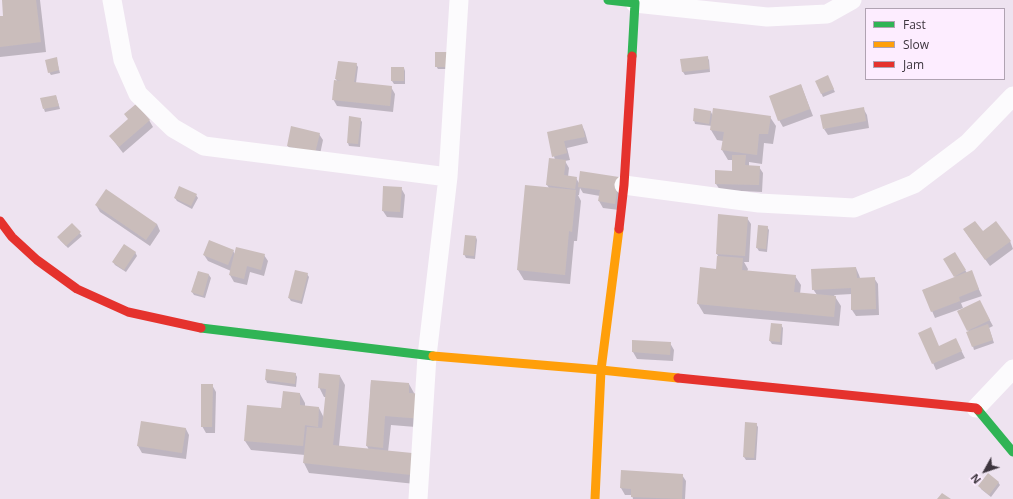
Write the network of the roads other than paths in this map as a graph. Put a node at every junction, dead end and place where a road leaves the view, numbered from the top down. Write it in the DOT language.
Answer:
graph roads {
  1 [pos="112,0"];
  2 [pos="459,0"];
  3 [pos="608,0"];
  4 [pos="852,0"];
  5 [pos="635,3"];
  6 [pos="1013,96"];
  7 [pos="448,176"];
  8 [pos="624,185"];
  9 [pos="0,221"];
  10 [pos="427,356"];
  11 [pos="1013,369"];
  12 [pos="601,370"];
  13 [pos="976,408"];
  14 [pos="1013,452"];
  15 [pos="418,499"];
  16 [pos="595,499"];
  1 -- 7 [label="street"];
  2 -- 7 [label="street"];
  3 -- 5 [label="street"];
  4 -- 5 [label="street"];
  5 -- 8 [label="street"];
  6 -- 8 [label="street"];
  7 -- 10 [label="street"];
  8 -- 12 [label="street"];
  9 -- 10 [label="street"];
  10 -- 12 [label="street"];
  10 -- 15 [label="street"];
  11 -- 13 [label="street"];
  12 -- 13 [label="street"];
  12 -- 16 [label="street"];
  13 -- 14 [label="street"];
}
